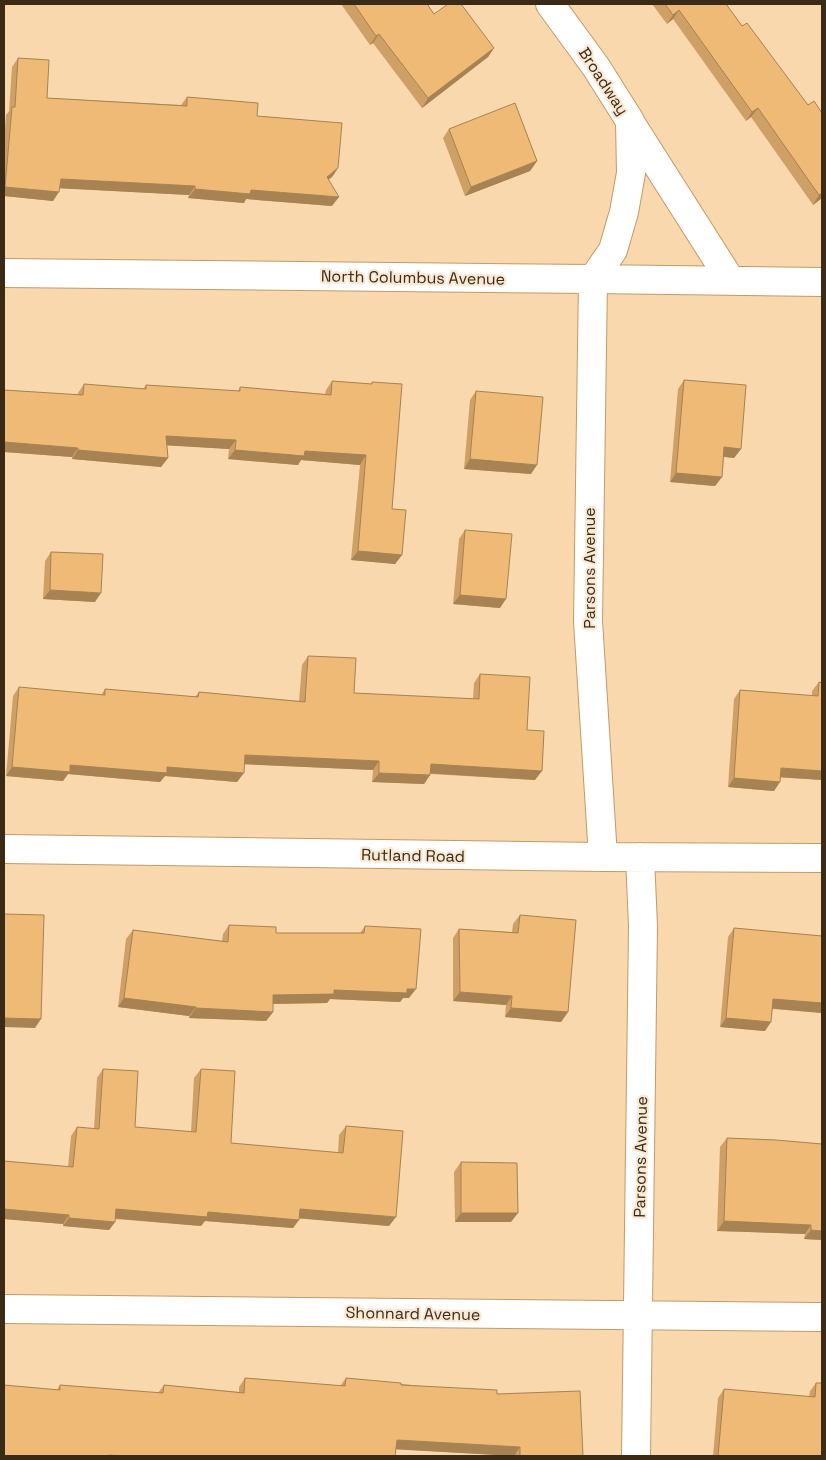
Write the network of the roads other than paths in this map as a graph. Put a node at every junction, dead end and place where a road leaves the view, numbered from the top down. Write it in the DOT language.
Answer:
graph roads {
  1 [pos="550,4"];
  2 [pos="630,121"];
  3 [pos="4,273"];
  4 [pos="593,279"];
  5 [pos="732,281"];
  6 [pos="822,282"];
  7 [pos="4,849"];
  8 [pos="603,857"];
  9 [pos="640,857"];
  10 [pos="822,858"];
  11 [pos="4,1309"];
  12 [pos="638,1316"];
  13 [pos="822,1318"];
  14 [pos="636,1456"];
  1 -- 2 [label="street, Broadway"];
  2 -- 4 [label="street, Broadway"];
  2 -- 5 [label="street"];
  3 -- 4 [label="street, North Columbus Avenue"];
  4 -- 5 [label="street, North Columbus Avenue"];
  4 -- 8 [label="street, Parsons Avenue"];
  5 -- 6 [label="street, North Columbus Avenue"];
  7 -- 8 [label="street, Rutland Road"];
  8 -- 9 [label="street, Rutland Road"];
  9 -- 10 [label="street, Rutland Road"];
  9 -- 12 [label="street, Parsons Avenue"];
  11 -- 12 [label="street, Shonnard Avenue"];
  12 -- 13 [label="street, Shonnard Avenue"];
  12 -- 14 [label="street, Parsons Avenue"];
}
